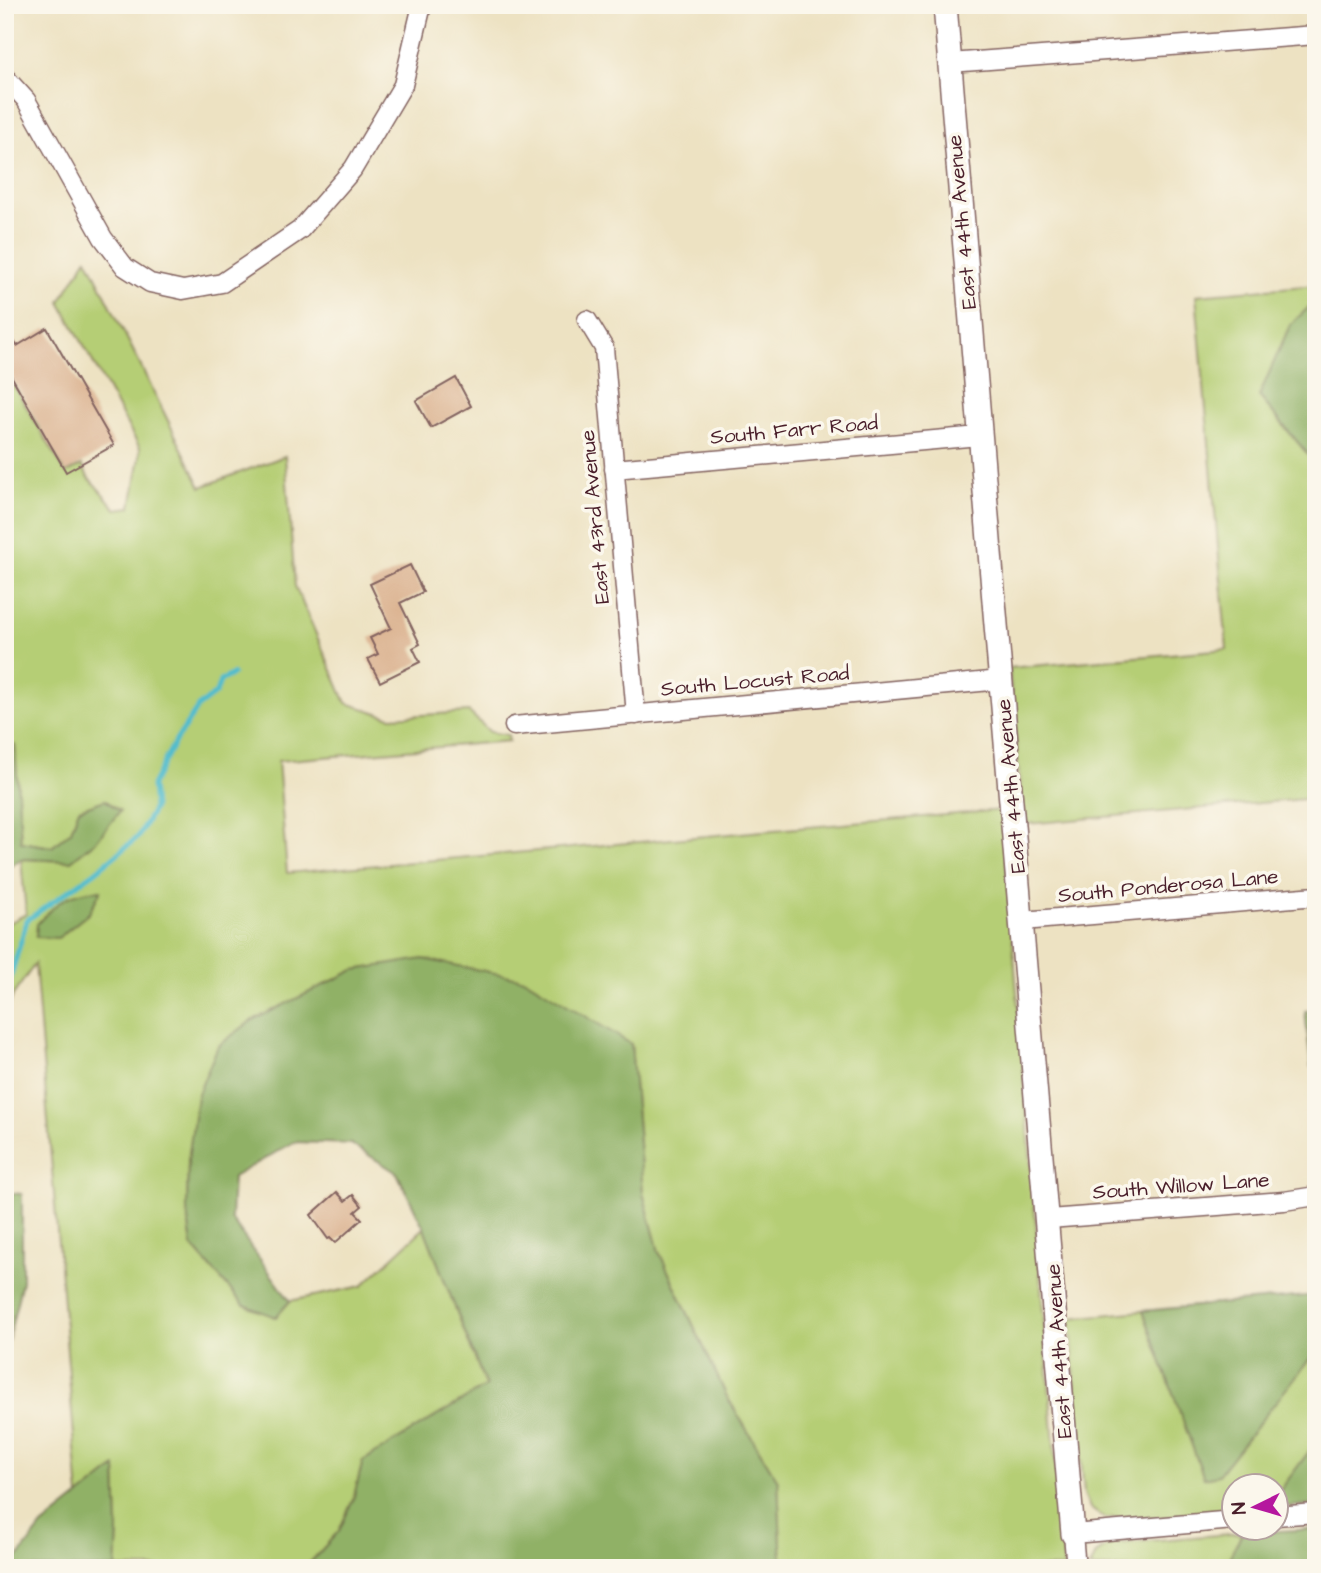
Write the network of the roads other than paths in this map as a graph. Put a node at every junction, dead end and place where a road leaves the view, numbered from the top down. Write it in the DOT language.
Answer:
graph roads {
  1 [pos="422,5"];
  2 [pos="945,5"];
  3 [pos="1316,35"];
  4 [pos="950,63"];
  5 [pos="5,77"];
  6 [pos="587,320"];
  7 [pos="979,436"];
  8 [pos="614,469"];
  9 [pos="1002,680"];
  10 [pos="636,715"];
  11 [pos="514,726"];
  12 [pos="1316,896"];
  13 [pos="1023,921"];
  14 [pos="1316,1196"];
  15 [pos="1049,1219"];
  16 [pos="1316,1513"];
  17 [pos="1290,1515"];
  18 [pos="1220,1521"];
  19 [pos="1073,1534"];
  20 [pos="1076,1568"];
  1 -- 5 [label="street"];
  2 -- 4 [label="street, East 44th Avenue"];
  3 -- 4 [label="street"];
  4 -- 7 [label="street, East 44th Avenue"];
  6 -- 8 [label="street, East 43rd Avenue"];
  7 -- 8 [label="street, South Farr Road"];
  7 -- 9 [label="street, East 44th Avenue"];
  8 -- 10 [label="street, East 43rd Avenue"];
  9 -- 10 [label="street, South Locust Road"];
  9 -- 13 [label="street, East 44th Avenue"];
  10 -- 11 [label="street, South Locust Road"];
  12 -- 13 [label="street, South Ponderosa Lane"];
  13 -- 15 [label="street, East 44th Avenue"];
  14 -- 15 [label="street, South Willow Lane"];
  15 -- 19 [label="street, East 44th Avenue"];
  16 -- 17 [label="street"];
  18 -- 19 [label="street"];
  19 -- 20 [label="street, East 44th Avenue"];
}
